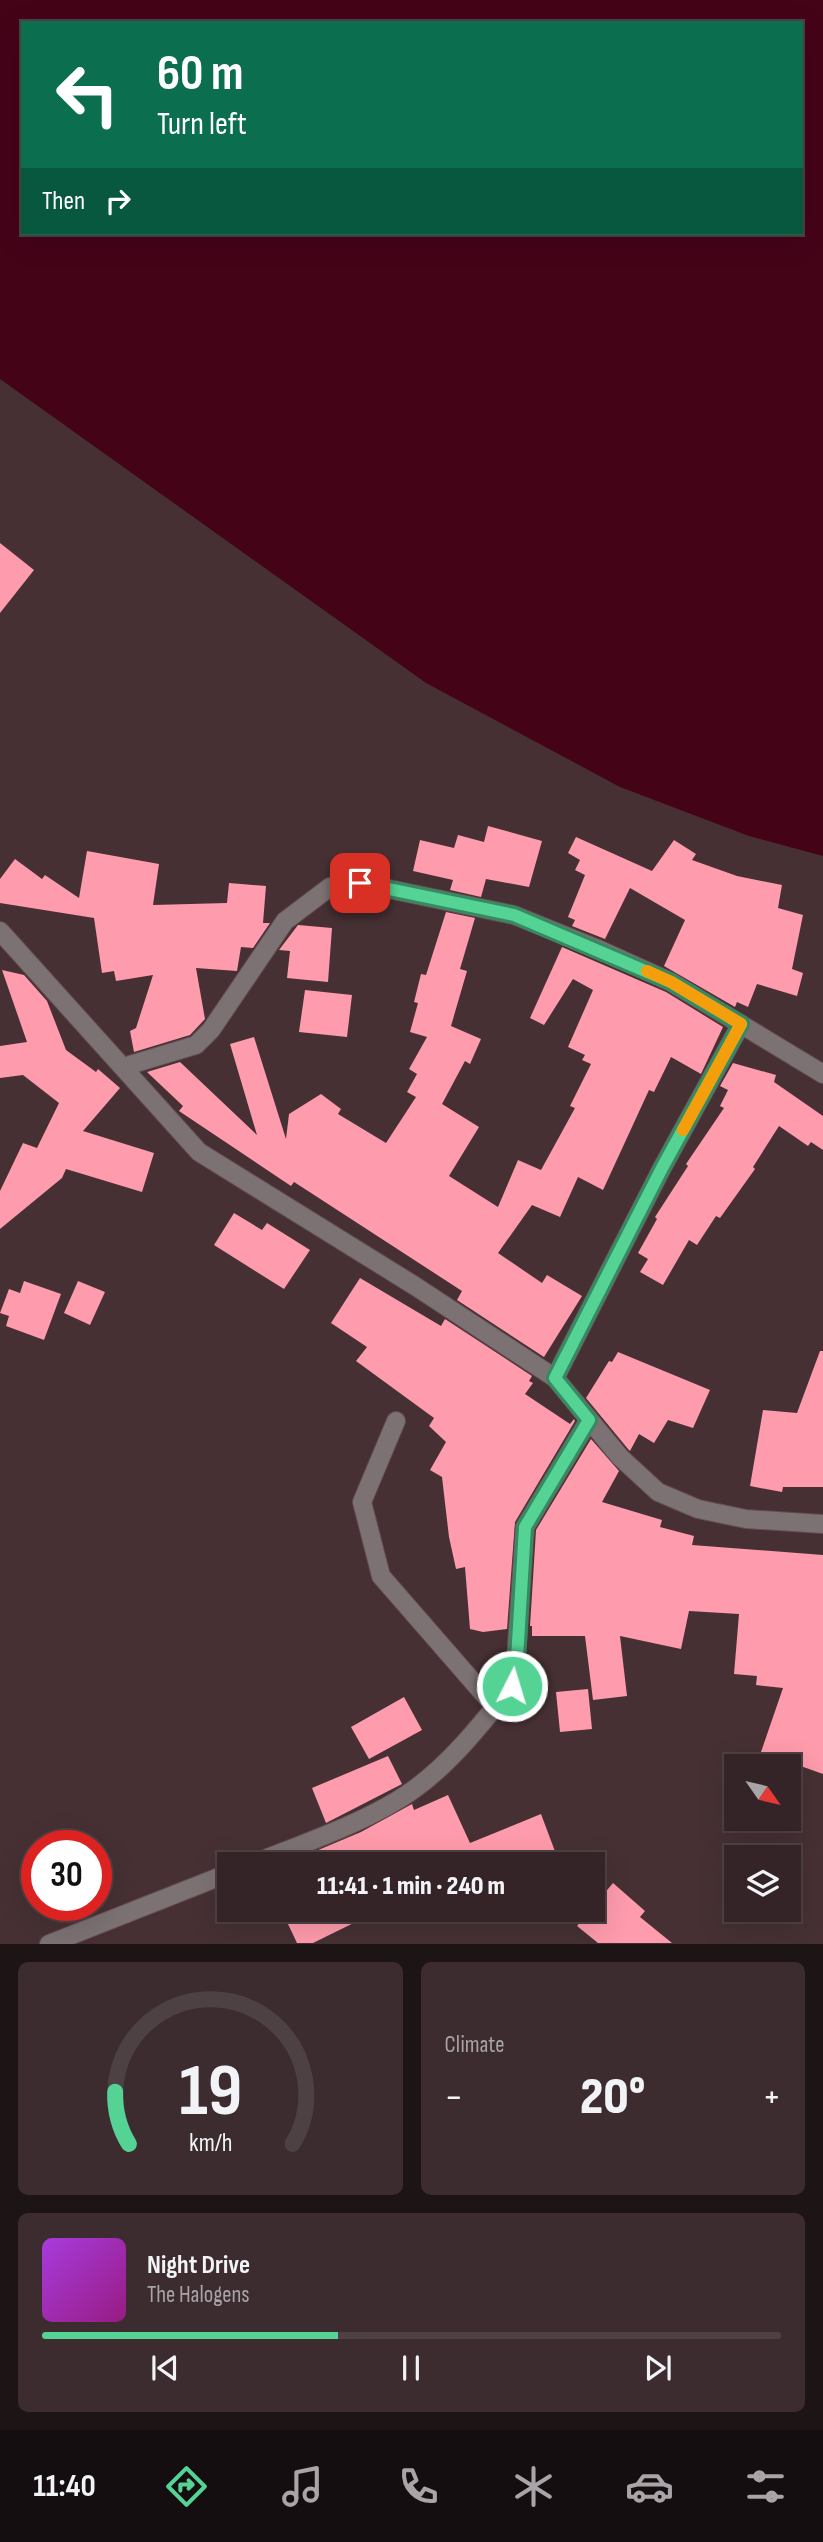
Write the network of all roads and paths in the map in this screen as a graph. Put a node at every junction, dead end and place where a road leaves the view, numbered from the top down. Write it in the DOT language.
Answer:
graph roads {
  1 [pos="0,931"];
  2 [pos="741,1024"];
  3 [pos="124,1067"];
  4 [pos="823,1074"];
  5 [pos="555,1378"];
  6 [pos="589,1420"];
  7 [pos="396,1421"];
  8 [pos="823,1524"];
  9 [pos="495,1707"];
  10 [pos="282,1852"];
  11 [pos="217,1878"];
  12 [pos="49,1944"];
  1 -- 3 [label="street"];
  2 -- 3 [label="street"];
  2 -- 4 [label="street"];
  2 -- 5 [label="street"];
  3 -- 5 [label="street"];
  5 -- 6 [label="street"];
  6 -- 8 [label="street"];
  6 -- 9 [label="street"];
  7 -- 9 [label="street"];
  9 -- 10 [label="street"];
  11 -- 12 [label="street"];
}
